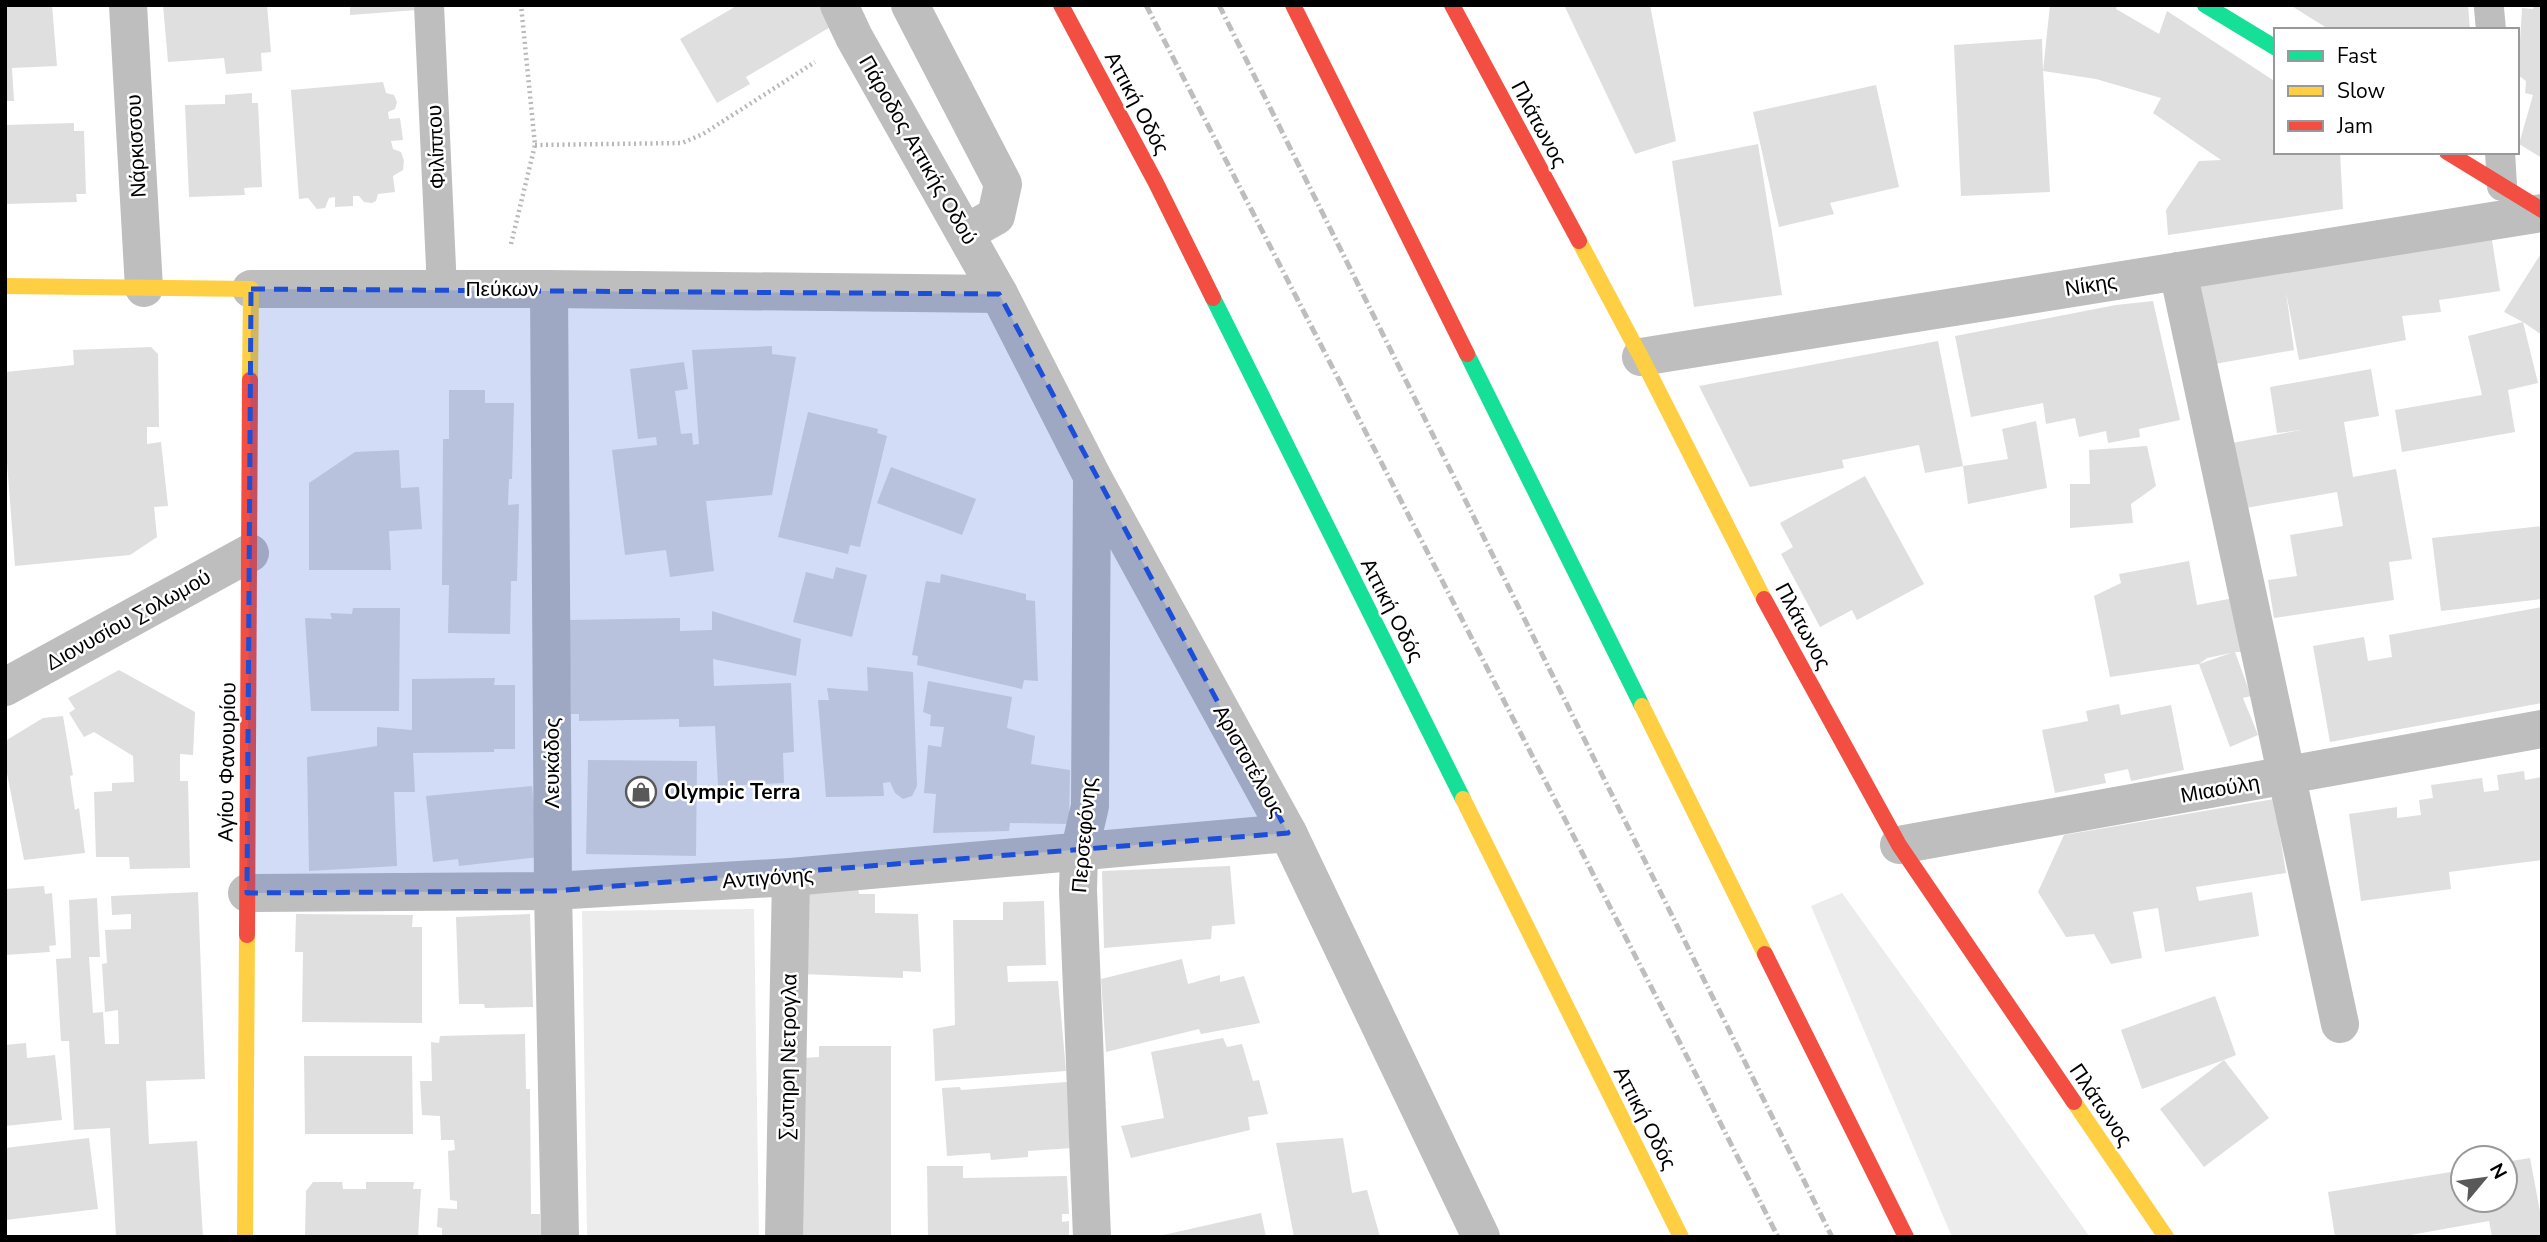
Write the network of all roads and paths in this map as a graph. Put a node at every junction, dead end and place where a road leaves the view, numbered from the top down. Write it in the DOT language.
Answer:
graph roads {
  1 [pos="128,5"];
  2 [pos="429,5"];
  3 [pos="521,5"];
  4 [pos="910,5"];
  5 [pos="1061,5"];
  6 [pos="1293,5"];
  7 [pos="1452,5"];
  8 [pos="2205,5"];
  9 [pos="846,21"];
  10 [pos="2274,47"];
  11 [pos="535,145"];
  12 [pos="2450,154"];
  13 [pos="2500,154"];
  14 [pos="2502,186"];
  15 [pos="2542,211"];
  16 [pos="965,233"];
  17 [pos="2178,271"];
  18 [pos="5,286"];
  19 [pos="144,288"];
  20 [pos="499,288"];
  21 [pos="251,289"];
  22 [pos="442,289"];
  23 [pos="549,289"];
  24 [pos="999,294"];
  25 [pos="1641,357"];
  26 [pos="1092,476"];
  27 [pos="250,552"];
  28 [pos="5,687"];
  29 [pos="2542,729"];
  30 [pos="2287,777"];
  31 [pos="1288,833"];
  32 [pos="1899,845"];
  33 [pos="1079,853"];
  34 [pos="791,877"];
  35 [pos="553,891"];
  36 [pos="247,893"];
  37 [pos="2340,1024"];
  38 [pos="245,1237"];
  39 [pos="560,1237"];
  40 [pos="784,1237"];
  41 [pos="1092,1237"];
  42 [pos="1481,1237"];
  43 [pos="1681,1237"];
  44 [pos="1906,1237"];
  45 [pos="2166,1237"];
  1 -- 19 [label="street, Νάρκισσου"];
  2 -- 22 [label="lane, Φιλίππου"];
  3 -- 11 [label="path"];
  4 -- 16 [label="street"];
  5 -- 43 [label="main road, Αττική Οδός"];
  6 -- 44 [label="main road"];
  7 -- 25 [label="main road, Πλάτωνος"];
  8 -- 10 [label="main road"];
  9 -- 11 [label="path"];
  9 -- 16 [label="street, Πάροδος Αττικής Οδού"];
  11 -- 20 [label="path"];
  12 -- 14 [label="main road"];
  13 -- 14 [label="lane"];
  14 -- 15 [label="main road"];
  15 -- 17 [label="street, Νίκης"];
  16 -- 24 [label="street, Πάροδος Αττικής Οδού"];
  17 -- 25 [label="street, Νίκης"];
  17 -- 30 [label="street"];
  18 -- 19 [label="main road, Πεύκων"];
  19 -- 21 [label="main road, Πεύκων"];
  20 -- 22 [label="street, Πεύκων"];
  20 -- 23 [label="street, Πεύκων"];
  21 -- 22 [label="street, Πεύκων"];
  21 -- 27 [label="main road, Αγίου Φανουρίου"];
  23 -- 24 [label="street, Πεύκων"];
  23 -- 35 [label="street, Λευκάδος"];
  24 -- 26 [label="street, Αριστοτέλους"];
  25 -- 32 [label="main road, Πλάτωνος"];
  26 -- 31 [label="street, Αριστοτέλους"];
  26 -- 33 [label="street, Περσεφόνης"];
  27 -- 28 [label="street, Διονυσίου Σολωμού"];
  27 -- 36 [label="main road, Αγίου Φανουρίου"];
  29 -- 30 [label="street, Μιαούλη"];
  30 -- 32 [label="street, Μιαούλη"];
  30 -- 37 [label="street"];
  31 -- 33 [label="street, Αντιγόνης"];
  31 -- 42 [label="street, Αριστοτέλους"];
  32 -- 45 [label="main road, Πλάτωνος"];
  33 -- 34 [label="street, Αντιγόνης"];
  33 -- 41 [label="street, Περσεφόνης"];
  34 -- 35 [label="street, Αντιγόνης"];
  34 -- 40 [label="street, Σωτηρη Νετρογλα"];
  35 -- 36 [label="street, Αντιγόνης"];
  35 -- 39 [label="street, Λευκάδος"];
  36 -- 38 [label="main road, Αγίου Φανουρίου"];
}
